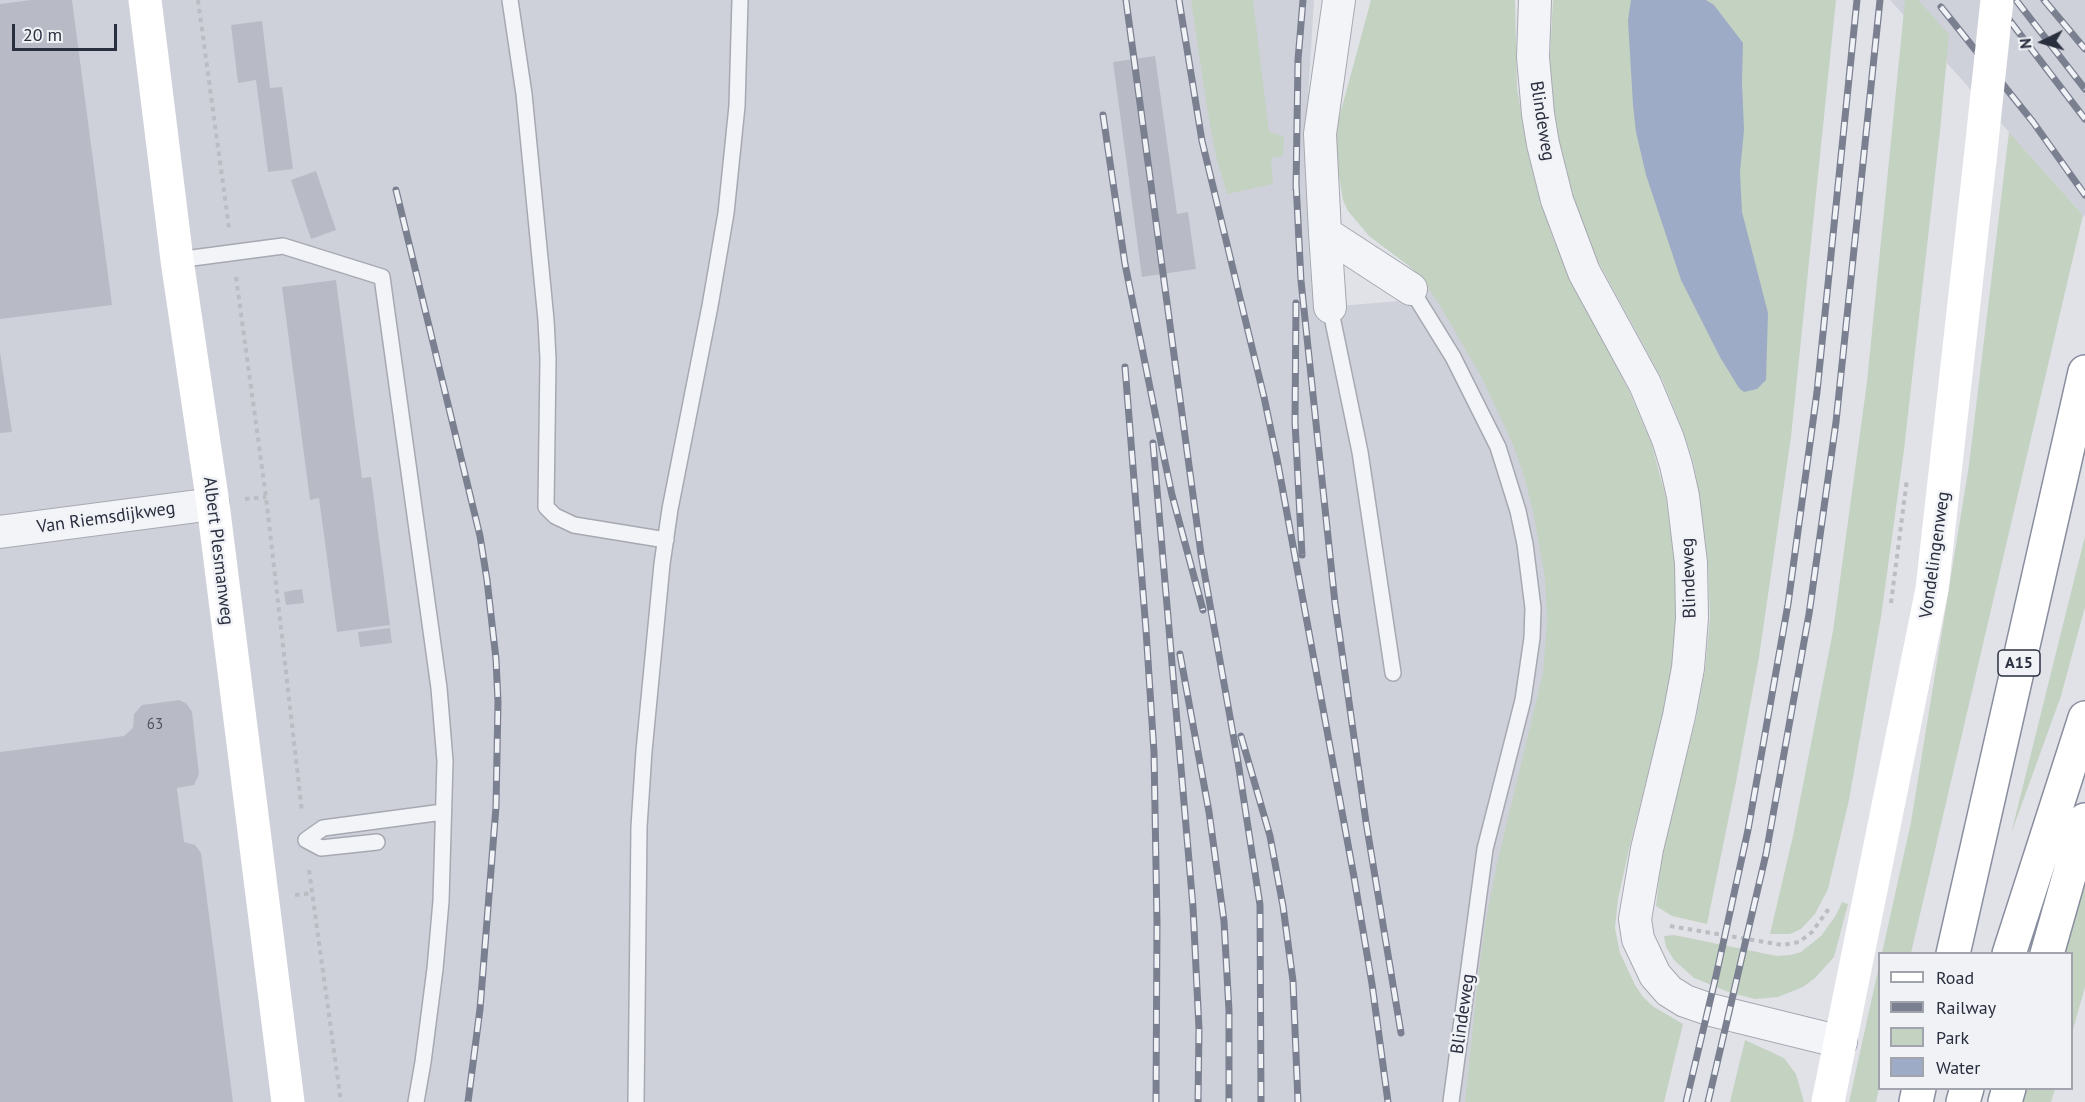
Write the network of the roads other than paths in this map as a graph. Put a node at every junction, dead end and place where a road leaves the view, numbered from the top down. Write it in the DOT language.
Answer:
graph roads {
  1 [pos="145,0"];
  2 [pos="510,0"];
  3 [pos="740,0"];
  4 [pos="1339,0"];
  5 [pos="1535,0"];
  6 [pos="1996,0"];
  7 [pos="1325,233"];
  8 [pos="177,260"];
  9 [pos="1411,289"];
  10 [pos="1330,307"];
  11 [pos="2085,372"];
  12 [pos="213,504"];
  13 [pos="0,532"];
  14 [pos="666,540"];
  15 [pos="1393,673"];
  16 [pos="2085,718"];
  17 [pos="443,812"];
  18 [pos="2085,820"];
  19 [pos="377,842"];
  20 [pos="1953,952"];
  21 [pos="2011,952"];
  22 [pos="2048,952"];
  23 [pos="1841,1042"];
  24 [pos="288,1102"];
  25 [pos="416,1102"];
  26 [pos="636,1102"];
  27 [pos="1451,1102"];
  28 [pos="1828,1102"];
  1 -- 8 [label="main road, Albert Plesmanweg"];
  2 -- 14 [label="lane"];
  3 -- 14 [label="lane"];
  4 -- 7 [label="street"];
  5 -- 23 [label="street, Blindeweg"];
  6 -- 23 [label="main road, Vondelingenweg, bridge"];
  7 -- 9 [label="street, Blindeweg"];
  7 -- 10 [label="street"];
  8 -- 12 [label="main road, Albert Plesmanweg"];
  8 -- 17 [label="lane"];
  9 -- 27 [label="lane, Blindeweg"];
  10 -- 15 [label="lane"];
  11 -- 20 [label="main road, A15"];
  12 -- 13 [label="street, Van Riemsdijkweg"];
  12 -- 24 [label="main road, Albert Plesmanweg"];
  14 -- 26 [label="lane"];
  16 -- 21 [label="main road"];
  17 -- 19 [label="lane"];
  17 -- 25 [label="lane"];
  18 -- 22 [label="main road"];
  23 -- 28 [label="main road, Vondelingenweg"];
}
